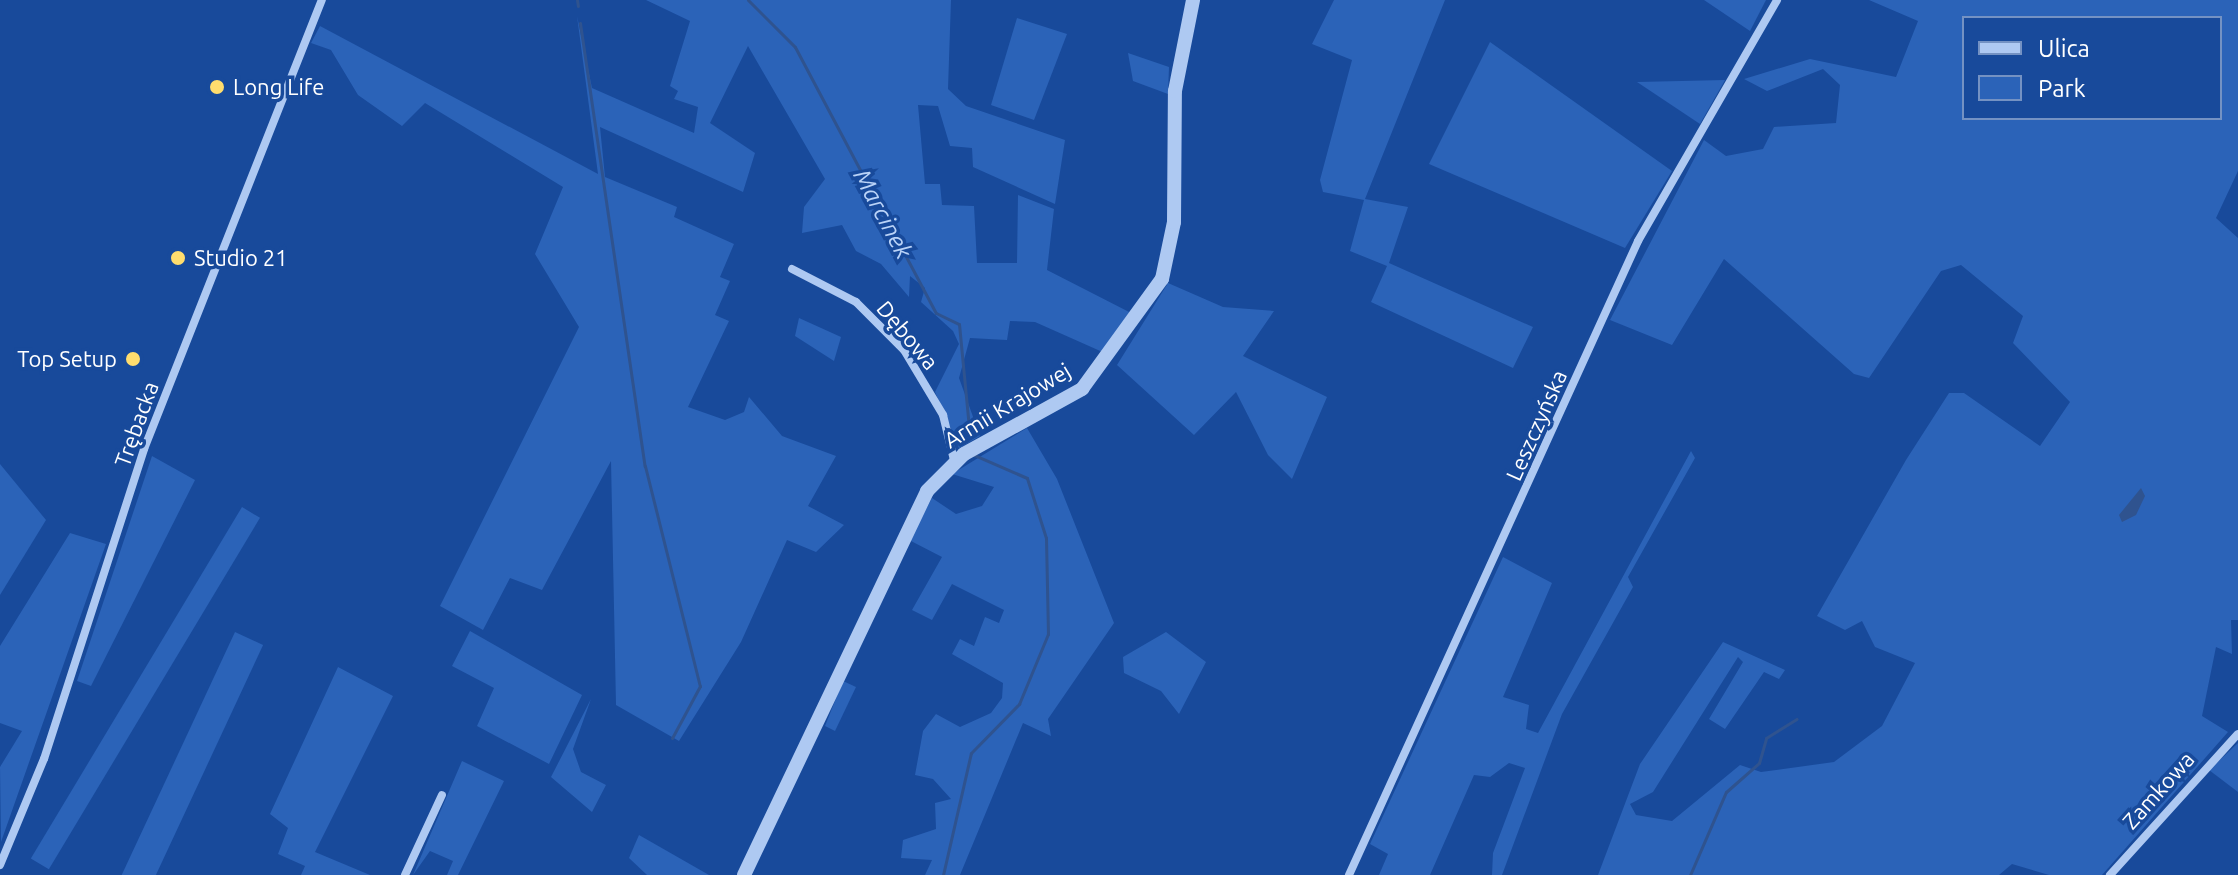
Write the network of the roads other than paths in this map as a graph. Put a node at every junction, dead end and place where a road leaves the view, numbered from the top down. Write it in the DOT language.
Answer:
graph roads {
  1 [pos="322,0"];
  2 [pos="1193,0"];
  3 [pos="1777,0"];
  4 [pos="792,269"];
  5 [pos="954,460"];
  6 [pos="2238,734"];
  7 [pos="442,795"];
  8 [pos="0,865"];
  9 [pos="405,875"];
  10 [pos="744,875"];
  11 [pos="1349,875"];
  12 [pos="2110,875"];
  1 -- 8 [label="street, Trębacka"];
  2 -- 5 [label="street, Armii Krajowej"];
  3 -- 11 [label="street, Leszczyńska"];
  4 -- 5 [label="street, Dębowa"];
  5 -- 10 [label="street, Armii Krajowej"];
  6 -- 12 [label="street, Zamkowa"];
  7 -- 9 [label="street"];
}
